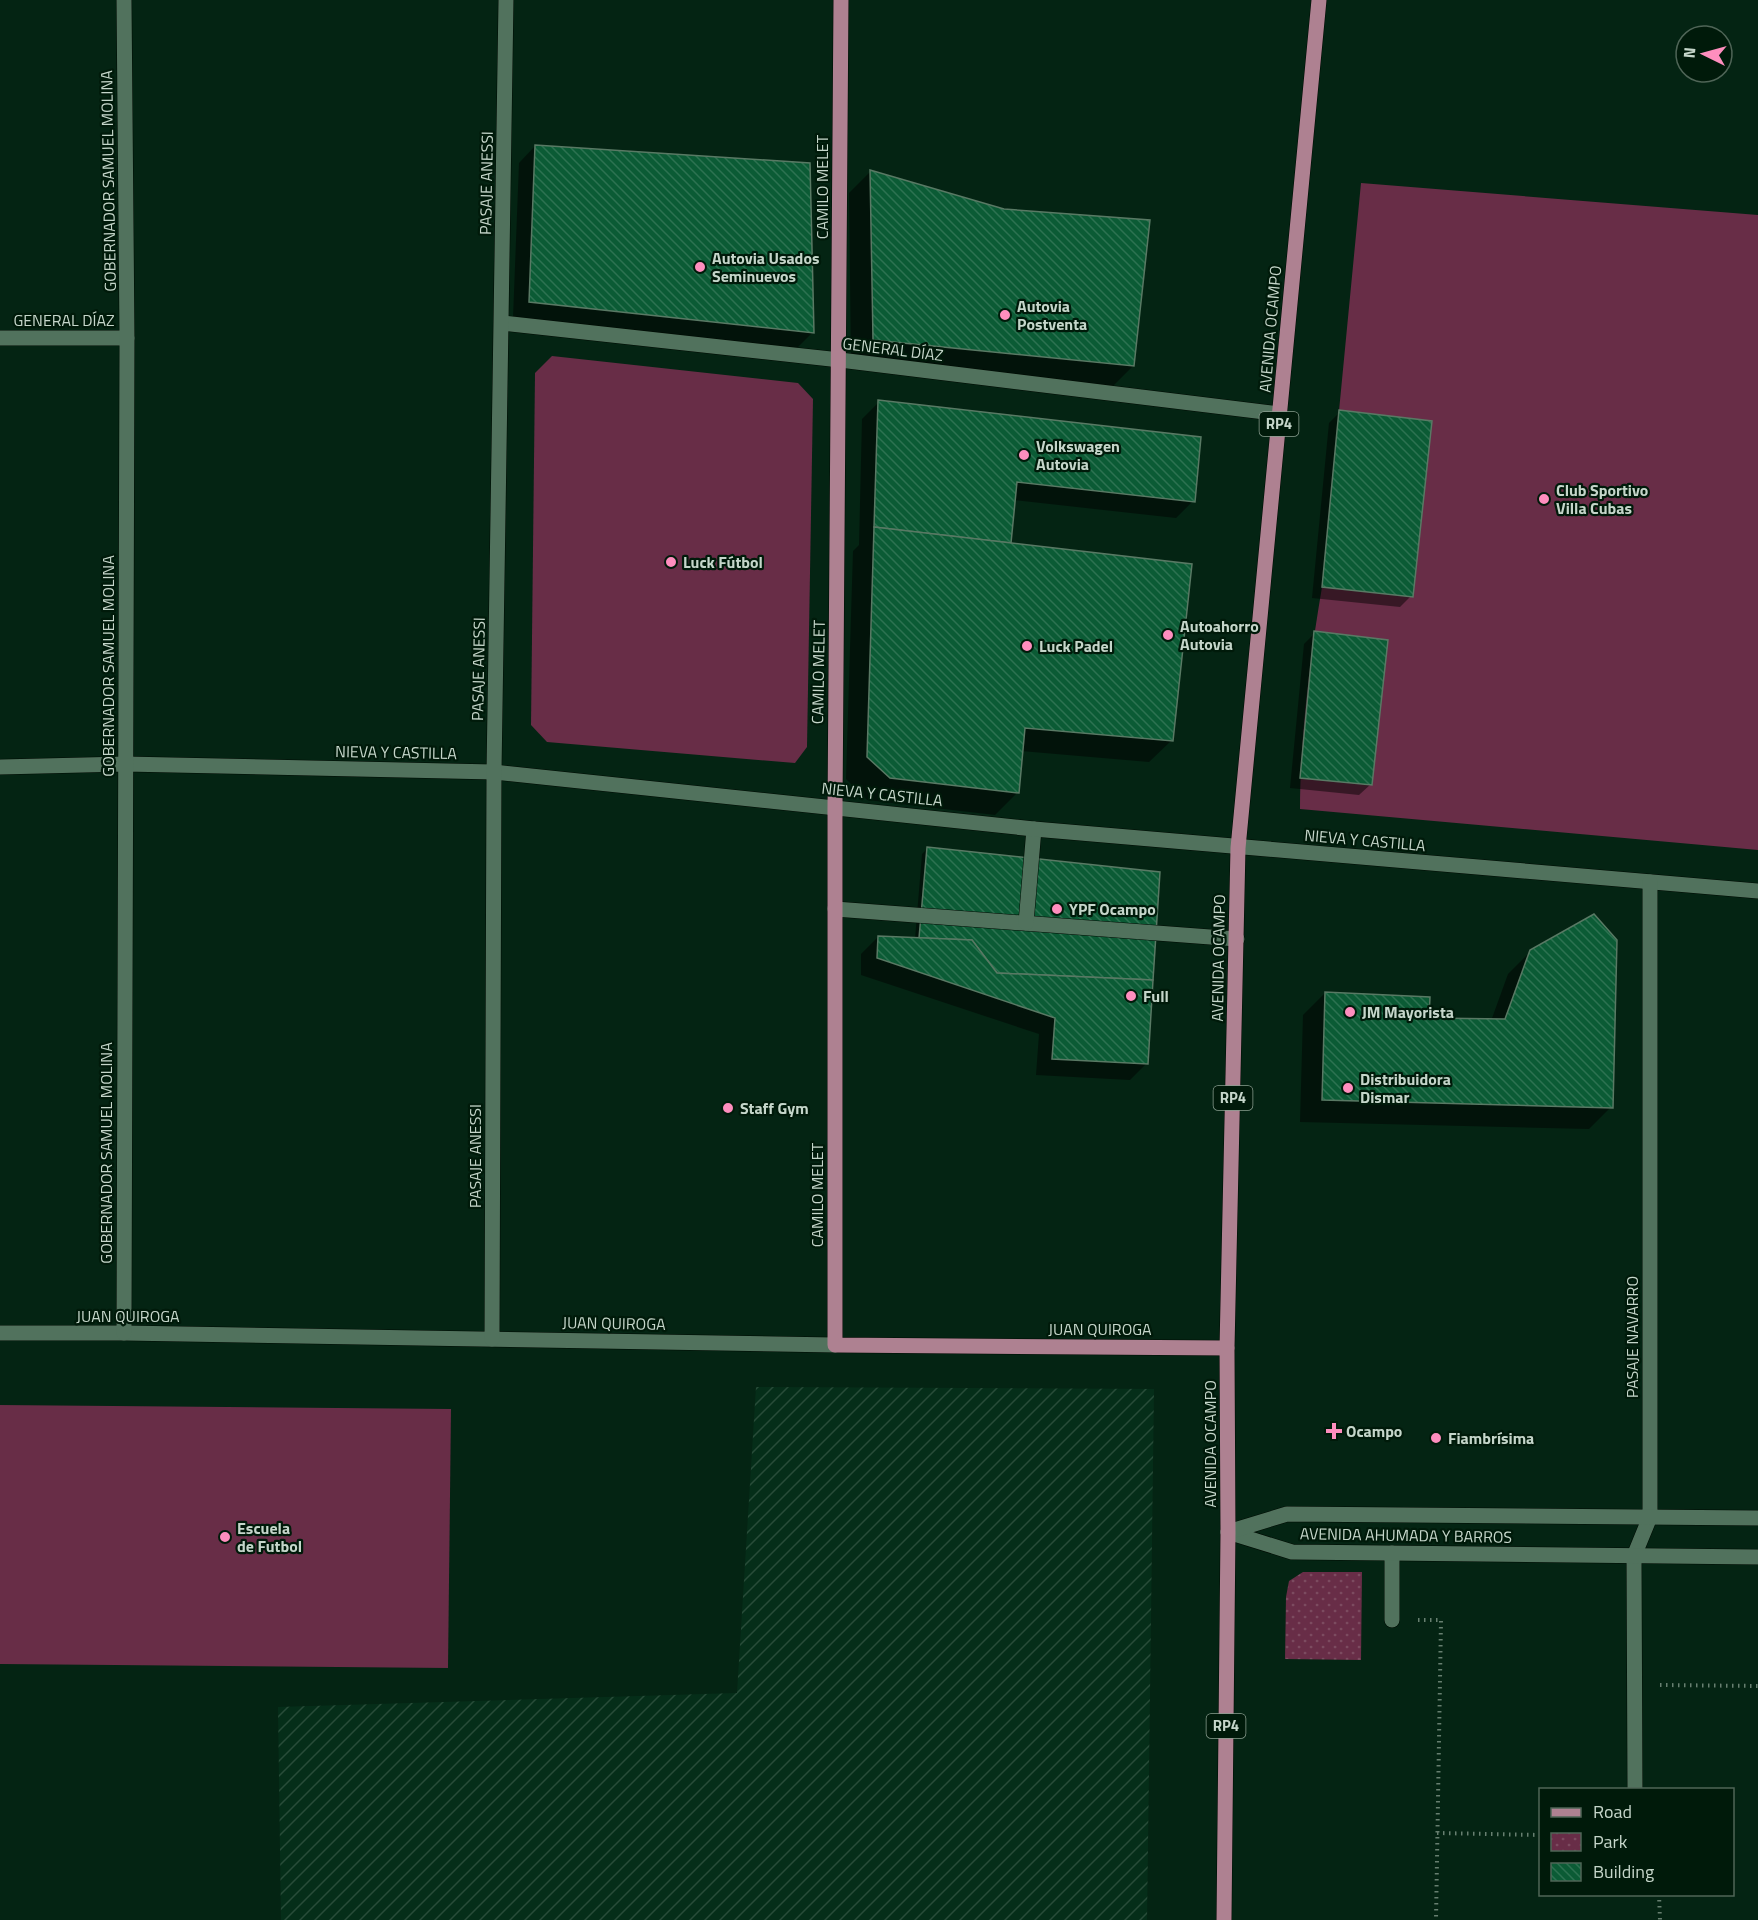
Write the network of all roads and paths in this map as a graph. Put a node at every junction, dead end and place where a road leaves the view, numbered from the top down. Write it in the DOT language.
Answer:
graph roads {
  1 [pos="124,0"];
  2 [pos="506,0"];
  3 [pos="841,0"];
  4 [pos="1319,0"];
  5 [pos="502,323"];
  6 [pos="0,338"];
  7 [pos="127,338"];
  8 [pos="840,360"];
  9 [pos="1280,414"];
  10 [pos="125,764"];
  11 [pos="0,767"];
  12 [pos="494,772"];
  13 [pos="835,808"];
  14 [pos="1034,829"];
  15 [pos="1238,848"];
  16 [pos="1650,882"];
  17 [pos="1758,891"];
  18 [pos="835,909"];
  19 [pos="1026,923"];
  20 [pos="1237,939"];
  21 [pos="0,1333"];
  22 [pos="124,1333"];
  23 [pos="492,1339"];
  24 [pos="835,1345"];
  25 [pos="1227,1348"];
  26 [pos="1650,1517"];
  27 [pos="1758,1518"];
  28 [pos="1228,1532"];
  29 [pos="1392,1553"];
  30 [pos="1634,1556"];
  31 [pos="1758,1557"];
  32 [pos="1392,1620"];
  33 [pos="1634,1685"];
  34 [pos="1758,1686"];
  35 [pos="1635,1788"];
  36 [pos="1437,1833"];
  37 [pos="1539,1834"];
  38 [pos="1659,1896"];
  39 [pos="1224,1920"];
  40 [pos="1436,1920"];
  41 [pos="1660,1920"];
  1 -- 7 [label="street, GOBERNADOR SAMUEL MOLINA"];
  2 -- 5 [label="street, PASAJE ANESSI"];
  3 -- 8 [label="main road, CAMILO MELET"];
  4 -- 9 [label="main road, AVENIDA OCAMPO / RP4"];
  5 -- 8 [label="street, GENERAL DÍAZ"];
  5 -- 12 [label="street, PASAJE ANESSI"];
  6 -- 7 [label="street, GENERAL DÍAZ"];
  7 -- 10 [label="street, GOBERNADOR SAMUEL MOLINA"];
  8 -- 9 [label="street, GENERAL DÍAZ"];
  8 -- 13 [label="main road, CAMILO MELET"];
  9 -- 15 [label="main road, AVENIDA OCAMPO / RP4"];
  10 -- 11 [label="street, NIEVA Y CASTILLA"];
  10 -- 12 [label="street, NIEVA Y CASTILLA"];
  10 -- 22 [label="street, GOBERNADOR SAMUEL MOLINA"];
  12 -- 13 [label="street, NIEVA Y CASTILLA"];
  12 -- 23 [label="street, PASAJE ANESSI"];
  13 -- 14 [label="street, NIEVA Y CASTILLA"];
  13 -- 18 [label="main road, CAMILO MELET"];
  14 -- 15 [label="street, NIEVA Y CASTILLA"];
  14 -- 19 [label="street"];
  15 -- 16 [label="street, NIEVA Y CASTILLA"];
  15 -- 20 [label="main road, AVENIDA OCAMPO / RP4"];
  16 -- 17 [label="street, NIEVA Y CASTILLA"];
  16 -- 26 [label="street, PASAJE NAVARRO"];
  18 -- 19 [label="street"];
  18 -- 24 [label="main road, CAMILO MELET"];
  19 -- 20 [label="street"];
  20 -- 25 [label="main road, AVENIDA OCAMPO / RP4"];
  21 -- 22 [label="street, JUAN QUIROGA"];
  22 -- 23 [label="street, JUAN QUIROGA"];
  23 -- 24 [label="street, JUAN QUIROGA"];
  24 -- 25 [label="main road, JUAN QUIROGA"];
  25 -- 28 [label="main road, AVENIDA OCAMPO / RP4"];
  26 -- 27 [label="street, AVENIDA AHUMADA Y BARROS"];
  26 -- 28 [label="street, AVENIDA AHUMADA Y BARROS"];
  26 -- 30 [label="street, PASAJE NAVARRO"];
  28 -- 29 [label="street, AVENIDA AHUMADA Y BARROS"];
  28 -- 39 [label="main road, AVENIDA OCAMPO / RP4"];
  29 -- 30 [label="street, AVENIDA AHUMADA Y BARROS"];
  29 -- 32 [label="street"];
  30 -- 31 [label="street, AVENIDA AHUMADA Y BARROS"];
  30 -- 33 [label="street, PASAJE NAVARRO"];
  32 -- 36 [label="path"];
  33 -- 34 [label="path"];
  33 -- 35 [label="street, PASAJE NAVARRO"];
  36 -- 37 [label="path"];
  36 -- 40 [label="path"];
  38 -- 41 [label="path"];
}
